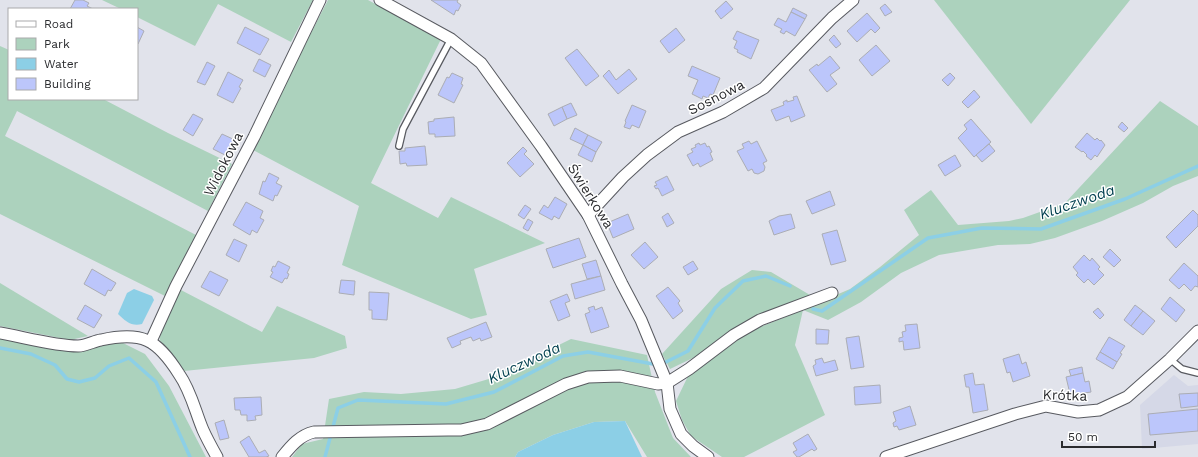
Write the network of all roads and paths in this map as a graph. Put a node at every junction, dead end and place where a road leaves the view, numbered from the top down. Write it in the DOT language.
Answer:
graph roads {
  1 [pos="320,0"];
  2 [pos="380,0"];
  3 [pos="853,0"];
  4 [pos="451,39"];
  5 [pos="399,146"];
  6 [pos="588,215"];
  7 [pos="832,293"];
  8 [pos="1198,331"];
  9 [pos="0,333"];
  10 [pos="151,341"];
  11 [pos="1170,359"];
  12 [pos="1198,373"];
  13 [pos="667,383"];
  14 [pos="217,457"];
  15 [pos="282,457"];
  16 [pos="708,457"];
  17 [pos="886,457"];
  1 -- 10 [label="street, Widokowa"];
  2 -- 4 [label="street, Świerkowa"];
  3 -- 6 [label="street, Sosnowa"];
  4 -- 5 [label="lane"];
  4 -- 6 [label="street, Świerkowa"];
  6 -- 13 [label="street, Świerkowa"];
  7 -- 13 [label="street"];
  8 -- 11 [label="street, Krótka"];
  9 -- 10 [label="street"];
  10 -- 14 [label="street"];
  11 -- 12 [label="lane"];
  11 -- 17 [label="street, Krótka"];
  13 -- 15 [label="street"];
  13 -- 16 [label="street, Świerkowa"];
}
